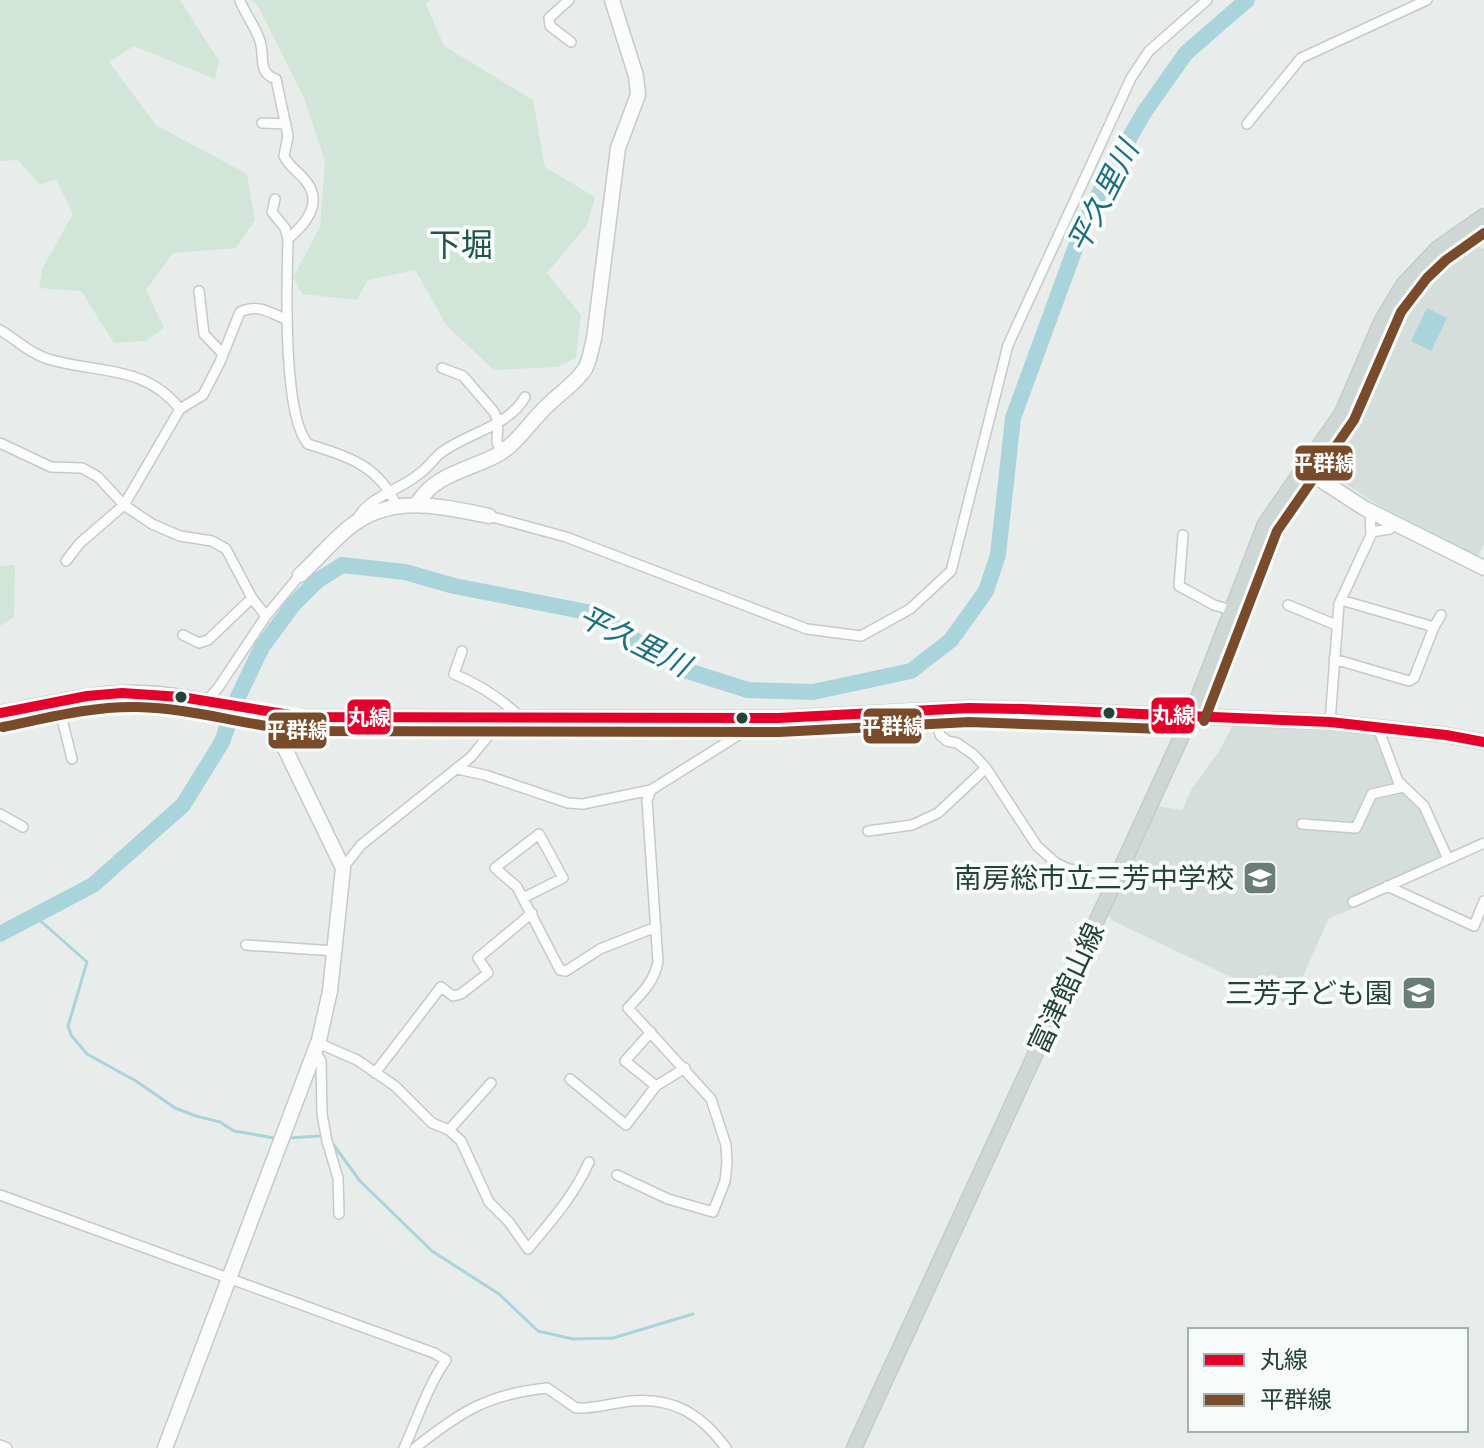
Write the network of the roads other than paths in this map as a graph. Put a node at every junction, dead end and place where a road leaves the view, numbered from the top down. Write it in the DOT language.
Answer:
graph roads {
  1 [pos="569,0"];
  2 [pos="612,0"];
  3 [pos="1207,0"];
  4 [pos="1427,0"];
  5 [pos="240,1"];
  6 [pos="571,42"];
  7 [pos="262,123"];
  8 [pos="286,124"];
  9 [pos="1247,124"];
  10 [pos="275,199"];
  11 [pos="1484,216"];
  12 [pos="288,239"];
  13 [pos="199,291"];
  14 [pos="285,319"];
  15 [pos="0,330"];
  16 [pos="223,354"];
  17 [pos="442,368"];
  18 [pos="525,397"];
  19 [pos="180,409"];
  20 [pos="498,421"];
  21 [pos="0,443"];
  22 [pos="501,452"];
  23 [pos="1304,469"];
  24 [pos="394,499"];
  25 [pos="417,504"];
  26 [pos="124,505"];
  27 [pos="1370,511"];
  28 [pos="489,516"];
  29 [pos="1395,523"];
  30 [pos="1371,532"];
  31 [pos="1183,535"];
  32 [pos="66,561"];
  33 [pos="1484,568"];
  34 [pos="300,575"];
  35 [pos="252,598"];
  36 [pos="1341,600"];
  37 [pos="1288,605"];
  38 [pos="1231,610"];
  39 [pos="1441,615"];
  40 [pos="266,616"];
  41 [pos="1336,625"];
  42 [pos="1434,627"];
  43 [pos="183,635"];
  44 [pos="462,651"];
  45 [pos="1334,659"];
  46 [pos="210,702"];
  47 [pos="58,703"];
  48 [pos="935,710"];
  49 [pos="0,713"];
  50 [pos="274,715"];
  51 [pos="1191,716"];
  52 [pos="754,717"];
  53 [pos="503,718"];
  54 [pos="521,718"];
  55 [pos="1330,722"];
  56 [pos="1378,728"];
  57 [pos="1484,742"];
  58 [pos="72,759"];
  59 [pos="986,768"];
  60 [pos="457,769"];
  61 [pos="1403,787"];
  62 [pos="651,790"];
  63 [pos="0,814"];
  64 [pos="1302,824"];
  65 [pos="23,827"];
  66 [pos="868,831"];
  67 [pos="1484,843"];
  68 [pos="1448,859"];
  69 [pos="343,868"];
  70 [pos="1118,876"];
  71 [pos="1387,886"];
  72 [pos="523,898"];
  73 [pos="1484,901"];
  74 [pos="1353,902"];
  75 [pos="532,913"];
  76 [pos="656,927"];
  77 [pos="246,945"];
  78 [pos="335,951"];
  79 [pos="651,1032"];
  80 [pos="316,1047"];
  81 [pos="685,1068"];
  82 [pos="375,1073"];
  83 [pos="570,1079"];
  84 [pos="491,1083"];
  85 [pos="656,1086"];
  86 [pos="449,1130"];
  87 [pos="589,1162"];
  88 [pos="617,1175"];
  89 [pos="0,1195"];
  90 [pos="339,1214"];
  91 [pos="228,1277"];
  92 [pos="0,1445"];
  93 [pos="7,1448"];
  94 [pos="165,1448"];
  95 [pos="404,1448"];
  96 [pos="415,1448"];
  97 [pos="726,1448"];
  98 [pos="854,1448"];
  1 -- 6 [label="street"];
  2 -- 22 [label="street"];
  3 -- 28 [label="street"];
  4 -- 9 [label="street"];
  5 -- 8 [label="street"];
  7 -- 8 [label="street"];
  8 -- 12 [label="street"];
  10 -- 12 [label="street"];
  11 -- 23 [label="main road, 富津館山線"];
  12 -- 14 [label="street"];
  13 -- 16 [label="street"];
  14 -- 16 [label="street"];
  14 -- 24 [label="street"];
  15 -- 19 [label="street"];
  16 -- 19 [label="street"];
  17 -- 20 [label="street"];
  18 -- 20 [label="street"];
  19 -- 26 [label="street"];
  20 -- 22 [label="street"];
  20 -- 24 [label="street"];
  21 -- 26 [label="street"];
  22 -- 25 [label="street"];
  23 -- 27 [label="street"];
  23 -- 38 [label="main road, 富津館山線"];
  24 -- 25 [label="street"];
  24 -- 34 [label="street"];
  25 -- 28 [label="street"];
  26 -- 32 [label="street"];
  26 -- 35 [label="street"];
  27 -- 29 [label="street"];
  27 -- 30 [label="street"];
  29 -- 30 [label="street"];
  29 -- 33 [label="street"];
  30 -- 36 [label="street"];
  31 -- 38 [label="street"];
  34 -- 40 [label="street"];
  35 -- 40 [label="street"];
  35 -- 43 [label="street"];
  36 -- 41 [label="street"];
  36 -- 42 [label="street"];
  37 -- 41 [label="street"];
  38 -- 51 [label="main road, 富津館山線"];
  39 -- 42 [label="street"];
  40 -- 46 [label="street"];
  41 -- 45 [label="street"];
  42 -- 45 [label="street"];
  44 -- 54 [label="street"];
  45 -- 55 [label="street"];
  46 -- 47 [label="street"];
  46 -- 50 [label="street"];
  47 -- 49 [label="street"];
  47 -- 58 [label="street"];
  48 -- 51 [label="street"];
  48 -- 52 [label="street"];
  48 -- 59 [label="street"];
  50 -- 53 [label="street"];
  50 -- 69 [label="street"];
  51 -- 55 [label="street"];
  51 -- 70 [label="main road, 富津館山線"];
  52 -- 54 [label="street"];
  52 -- 62 [label="street"];
  53 -- 54 [label="street"];
  53 -- 60 [label="street"];
  55 -- 56 [label="street"];
  56 -- 57 [label="street"];
  56 -- 61 [label="street"];
  59 -- 66 [label="street"];
  59 -- 70 [label="street"];
  60 -- 62 [label="street"];
  60 -- 69 [label="street"];
  61 -- 64 [label="street"];
  61 -- 68 [label="street"];
  62 -- 76 [label="street"];
  63 -- 65 [label="street"];
  67 -- 68 [label="street"];
  68 -- 71 [label="street"];
  69 -- 78 [label="street"];
  70 -- 98 [label="main road, 富津館山線"];
  71 -- 73 [label="street"];
  71 -- 74 [label="street"];
  72 -- 72 [label="street"];
  72 -- 75 [label="street"];
  75 -- 76 [label="street"];
  75 -- 82 [label="street"];
  76 -- 79 [label="street"];
  77 -- 78 [label="street"];
  78 -- 80 [label="street"];
  79 -- 81 [label="street"];
  79 -- 85 [label="street"];
  80 -- 82 [label="street"];
  80 -- 90 [label="street"];
  80 -- 91 [label="street"];
  81 -- 85 [label="street"];
  81 -- 88 [label="street"];
  82 -- 86 [label="street"];
  83 -- 85 [label="street"];
  84 -- 86 [label="street"];
  86 -- 87 [label="street"];
  89 -- 91 [label="street"];
  91 -- 94 [label="street"];
  91 -- 95 [label="street"];
  92 -- 93 [label="street"];
  96 -- 97 [label="street"];
}
